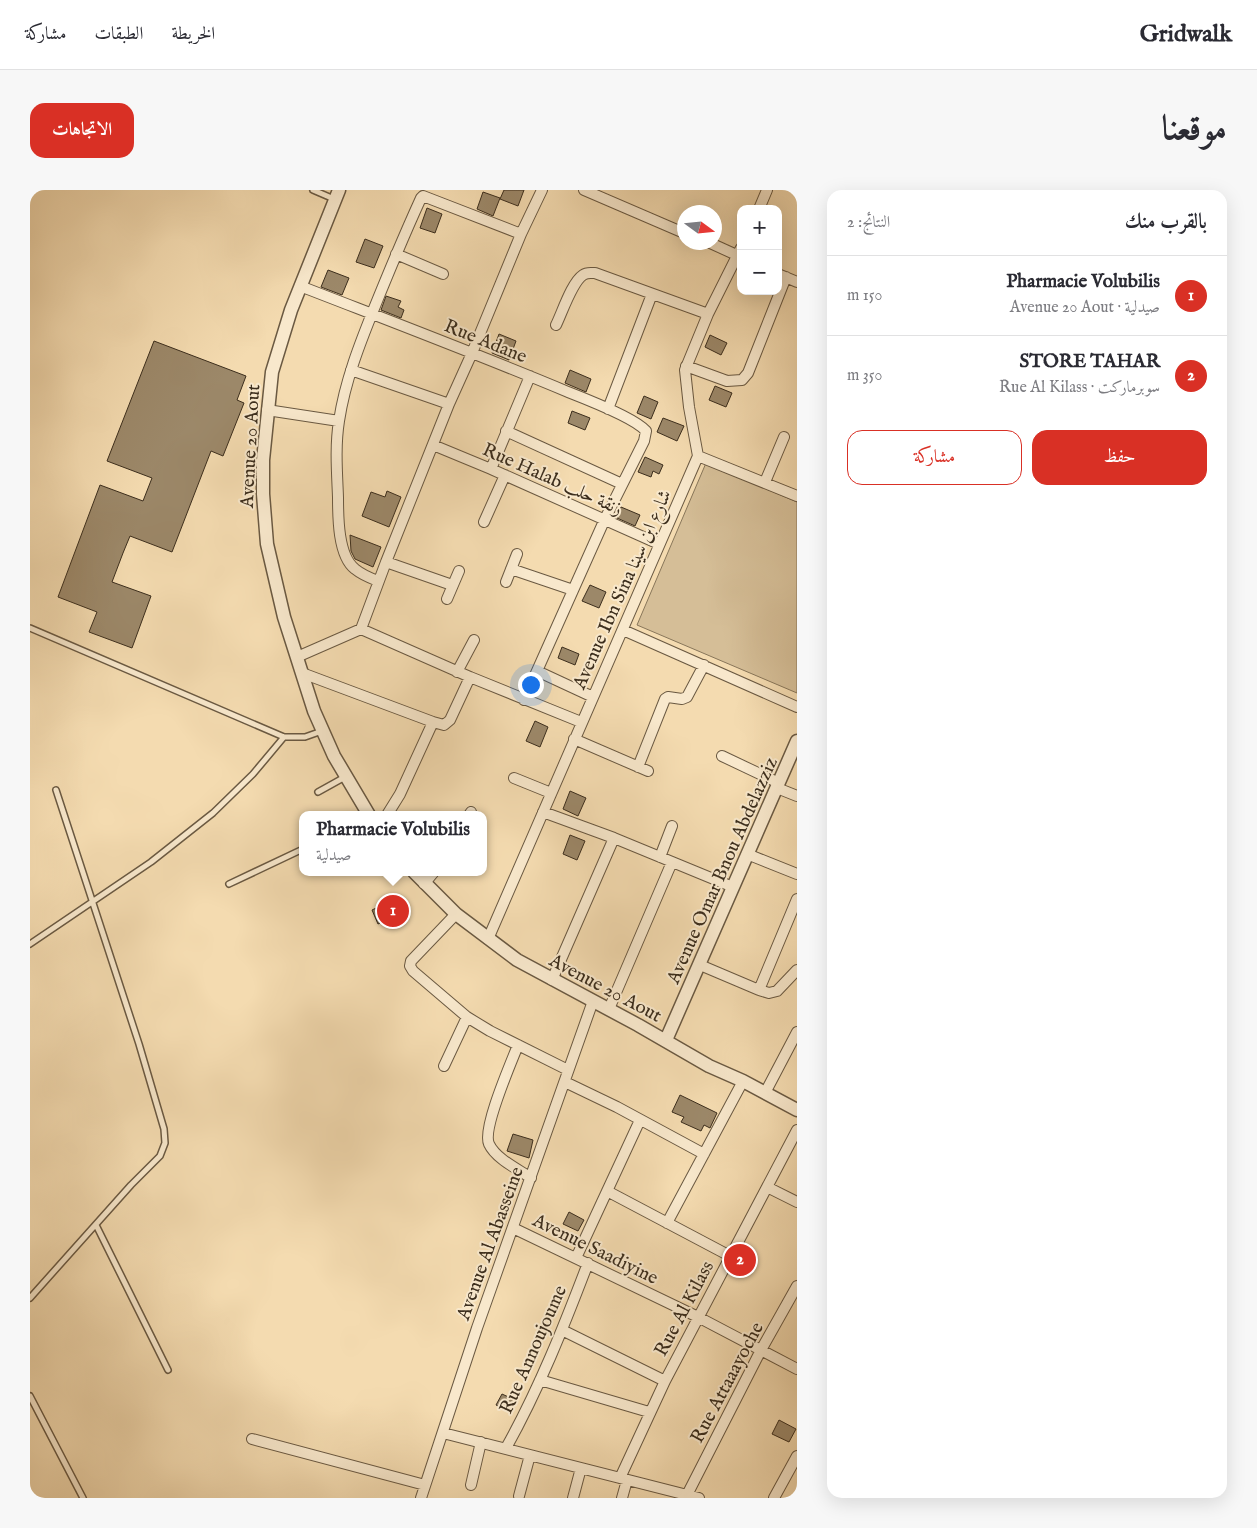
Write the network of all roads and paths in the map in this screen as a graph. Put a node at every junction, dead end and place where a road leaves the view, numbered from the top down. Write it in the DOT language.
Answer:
graph roads {
  1 [pos="313,190"];
  2 [pos="542,190"];
  3 [pos="584,190"];
  4 [pos="767,190"];
  5 [pos="337,195"];
  6 [pos="761,205"];
  7 [pos="677,230"];
  8 [pos="521,234"];
  9 [pos="722,247"];
  10 [pos="737,252"];
  11 [pos="396,254"];
  12 [pos="737,259"];
  13 [pos="443,274"];
  14 [pos="782,275"];
  15 [pos="797,282"];
  16 [pos="300,286"];
  17 [pos="652,294"];
  18 [pos="775,295"];
  19 [pos="371,314"];
  20 [pos="708,314"];
  21 [pos="556,325"];
  22 [pos="472,353"];
  23 [pos="686,366"];
  24 [pos="351,370"];
  25 [pos="530,376"];
  26 [pos="448,404"];
  27 [pos="608,409"];
  28 [pos="267,410"];
  29 [pos="339,421"];
  30 [pos="506,431"];
  31 [pos="784,437"];
  32 [pos="433,445"];
  33 [pos="698,456"];
  34 [pos="491,469"];
  35 [pos="505,475"];
  36 [pos="765,482"];
  37 [pos="622,484"];
  38 [pos="797,496"];
  39 [pos="604,520"];
  40 [pos="484,522"];
  41 [pos="659,544"];
  42 [pos="517,554"];
  43 [pos="386,562"];
  44 [pos="511,569"];
  45 [pos="459,572"];
  46 [pos="378,581"];
  47 [pos="506,582"];
  48 [pos="452,585"];
  49 [pos="573,590"];
  50 [pos="447,599"];
  51 [pos="30,628"];
  52 [pos="361,629"];
  53 [pos="623,630"];
  54 [pos="474,640"];
  55 [pos="297,656"];
  56 [pos="704,666"];
  57 [pos="537,671"];
  58 [pos="457,672"];
  59 [pos="302,673"];
  60 [pos="470,677"];
  61 [pos="593,697"];
  62 [pos="524,700"];
  63 [pos="797,707"];
  64 [pos="433,722"];
  65 [pos="581,722"];
  66 [pos="322,731"];
  67 [pos="284,737"];
  68 [pos="574,739"];
  69 [pos="797,741"];
  70 [pos="722,756"];
  71 [pos="638,767"];
  72 [pos="648,771"];
  73 [pos="346,777"];
  74 [pos="514,778"];
  75 [pos="778,785"];
  76 [pos="56,790"];
  77 [pos="318,792"];
  78 [pos="551,793"];
  79 [pos="797,796"];
  80 [pos="367,811"];
  81 [pos="389,811"];
  82 [pos="543,812"];
  83 [pos="672,826"];
  84 [pos="614,838"];
  85 [pos="299,852"];
  86 [pos="747,854"];
  87 [pos="660,857"];
  88 [pos="672,862"];
  89 [pos="797,874"];
  90 [pos="417,876"];
  91 [pos="431,876"];
  92 [pos="230,884"];
  93 [pos="424,884"];
  94 [pos="733,887"];
  95 [pos="797,899"];
  96 [pos="93,901"];
  97 [pos="456,914"];
  98 [pos="488,939"];
  99 [pos="30,944"];
  100 [pos="700,965"];
  101 [pos="797,970"];
  102 [pos="552,980"];
  103 [pos="759,990"];
  104 [pos="593,1001"];
  105 [pos="609,1009"];
  106 [pos="467,1017"];
  107 [pos="797,1032"];
  108 [pos="666,1040"];
  109 [pos="518,1045"];
  110 [pos="444,1066"];
  111 [pos="568,1070"];
  112 [pos="743,1081"];
  113 [pos="565,1082"];
  114 [pos="765,1093"];
  115 [pos="797,1110"];
  116 [pos="640,1120"];
  117 [pos="797,1130"];
  118 [pos="704,1154"];
  119 [pos="531,1178"];
  120 [pos="767,1187"];
  121 [pos="607,1191"];
  122 [pos="797,1202"];
  123 [pos="667,1222"];
  124 [pos="96,1225"];
  125 [pos="513,1228"];
  126 [pos="730,1256"];
  127 [pos="576,1258"];
  128 [pos="588,1263"];
  129 [pos="797,1286"];
  130 [pos="30,1298"];
  131 [pos="698,1317"];
  132 [pos="562,1330"];
  133 [pos="761,1350"];
  134 [pos="797,1369"];
  135 [pos="168,1370"];
  136 [pos="540,1380"];
  137 [pos="665,1381"];
  138 [pos="30,1396"];
  139 [pos="649,1412"];
  140 [pos="442,1433"];
  141 [pos="252,1439"];
  142 [pos="481,1442"];
  143 [pos="506,1448"];
  144 [pos="530,1455"];
  145 [pos="797,1456"];
  146 [pos="581,1468"];
  147 [pos="623,1479"];
  148 [pos="425,1485"];
  149 [pos="471,1485"];
  150 [pos="673,1495"];
  151 [pos="687,1495"];
  152 [pos="519,1496"];
  153 [pos="83,1498"];
  154 [pos="421,1498"];
  155 [pos="573,1498"];
  156 [pos="622,1498"];
  157 [pos="699,1498"];
  158 [pos="774,1498"];
  1 -- 5 [label="lane"];
  2 -- 8 [label="street"];
  3 -- 7 [label="street"];
  4 -- 6 [label="street"];
  5 -- 16 [label="street, Avenue 20 Aout"];
  8 -- 11 [label="street"];
  8 -- 22 [label="street"];
  9 -- 10 [label="street"];
  11 -- 13 [label="street"];
  11 -- 19 [label="street"];
  12 -- 20 [label="street"];
  14 -- 15 [label="street"];
  16 -- 19 [label="street, Rue Adane"];
  16 -- 28 [label="street, Avenue 20 Aout"];
  17 -- 20 [label="street"];
  17 -- 21 [label="street"];
  17 -- 27 [label="street"];
  18 -- 23 [label="street"];
  19 -- 22 [label="street, Rue Adane"];
  19 -- 24 [label="street"];
  20 -- 23 [label="street"];
  22 -- 25 [label="street, Rue Adane"];
  22 -- 26 [label="street"];
  23 -- 33 [label="street"];
  24 -- 26 [label="street"];
  24 -- 29 [label="street"];
  25 -- 27 [label="street, Rue Adane"];
  25 -- 30 [label="street"];
  26 -- 32 [label="street"];
  27 -- 37 [label="street, Rue Adane"];
  28 -- 29 [label="street"];
  28 -- 55 [label="street, Avenue 20 Aout"];
  29 -- 46 [label="street"];
  30 -- 34 [label="street"];
  30 -- 37 [label="street"];
  31 -- 36 [label="street"];
  32 -- 34 [label="street, Rue Halab زنقة حلب"];
  32 -- 43 [label="street"];
  33 -- 36 [label="street"];
  33 -- 41 [label="street, Avenue Ibn Sina شارع ابن سينا"];
  34 -- 35 [label="street, Rue Halab زنقة حلب"];
  35 -- 39 [label="street, Rue Halab زنقة حلب"];
  35 -- 40 [label="street"];
  36 -- 38 [label="street"];
  37 -- 39 [label="street"];
  39 -- 41 [label="street, Rue Halab زنقة حلب"];
  39 -- 49 [label="street"];
  41 -- 53 [label="street, Avenue Ibn Sina شارع ابن سينا"];
  42 -- 44 [label="street"];
  43 -- 46 [label="street"];
  43 -- 48 [label="street"];
  44 -- 47 [label="street"];
  44 -- 49 [label="street"];
  45 -- 48 [label="street"];
  46 -- 52 [label="street"];
  48 -- 50 [label="street"];
  49 -- 57 [label="street"];
  51 -- 67 [label="lane"];
  52 -- 55 [label="street"];
  52 -- 58 [label="street"];
  53 -- 56 [label="street"];
  53 -- 61 [label="street, Avenue Ibn Sina شارع ابن سينا"];
  54 -- 58 [label="street"];
  55 -- 59 [label="street, Avenue 20 Aout"];
  56 -- 63 [label="street"];
  56 -- 71 [label="street"];
  57 -- 61 [label="street"];
  57 -- 62 [label="street"];
  58 -- 60 [label="street"];
  59 -- 64 [label="street"];
  59 -- 66 [label="street, Avenue 20 Aout"];
  60 -- 62 [label="street"];
  60 -- 64 [label="street"];
  61 -- 65 [label="street, Avenue Ibn Sina شارع ابن سينا"];
  62 -- 65 [label="street"];
  64 -- 81 [label="street"];
  65 -- 68 [label="street, Avenue Ibn Sina شارع ابن سينا"];
  66 -- 67 [label="lane"];
  66 -- 73 [label="street, Avenue 20 Aout"];
  67 -- 96 [label="lane"];
  68 -- 71 [label="street"];
  68 -- 78 [label="street, Avenue Ibn Sina شارع ابن سينا"];
  69 -- 75 [label="street, Avenue Omar Bnou Abdelazziz"];
  70 -- 75 [label="street"];
  71 -- 72 [label="street"];
  73 -- 77 [label="lane"];
  73 -- 80 [label="street, Avenue 20 Aout"];
  74 -- 78 [label="street"];
  75 -- 79 [label="street"];
  75 -- 86 [label="street, Avenue Omar Bnou Abdelazziz"];
  76 -- 96 [label="lane"];
  78 -- 82 [label="street, Avenue Ibn Sina شارع ابن سينا"];
  82 -- 84 [label="street"];
  82 -- 98 [label="street, Avenue Ibn Sina شارع ابن سينا"];
  83 -- 87 [label="street"];
  84 -- 87 [label="street"];
  84 -- 102 [label="street"];
  85 -- 92 [label="lane"];
  86 -- 89 [label="street"];
  86 -- 94 [label="street, Avenue Omar Bnou Abdelazziz"];
  87 -- 88 [label="street"];
  88 -- 94 [label="street"];
  88 -- 105 [label="street"];
  90 -- 93 [label="street, Avenue 20 Aout"];
  91 -- 93 [label="street"];
  93 -- 97 [label="street, Avenue 20 Aout"];
  94 -- 100 [label="street, Avenue Omar Bnou Abdelazziz"];
  95 -- 103 [label="street"];
  96 -- 99 [label="lane"];
  96 -- 124 [label="lane"];
  97 -- 98 [label="street, Avenue 20 Aout"];
  97 -- 106 [label="street"];
  98 -- 102 [label="street, Avenue 20 Aout"];
  100 -- 103 [label="street"];
  100 -- 108 [label="street, Avenue Omar Bnou Abdelazziz"];
  101 -- 103 [label="street"];
  102 -- 104 [label="street, Avenue 20 Aout"];
  104 -- 105 [label="street, Avenue 20 Aout"];
  104 -- 111 [label="street, Avenue Al Abasseine"];
  105 -- 108 [label="street, Avenue 20 Aout"];
  106 -- 109 [label="street"];
  106 -- 110 [label="street"];
  107 -- 114 [label="street"];
  108 -- 112 [label="street, Avenue 20 Aout"];
  109 -- 111 [label="street"];
  109 -- 119 [label="street"];
  111 -- 113 [label="street, Avenue Al Abasseine"];
  112 -- 114 [label="street, Avenue 20 Aout"];
  112 -- 118 [label="street"];
  113 -- 116 [label="street"];
  113 -- 119 [label="street, Avenue Al Abasseine"];
  114 -- 115 [label="street, Avenue 20 Aout"];
  116 -- 118 [label="street"];
  116 -- 121 [label="street"];
  117 -- 120 [label="street, Rue Al Kilass"];
  118 -- 123 [label="street"];
  119 -- 125 [label="street, Avenue Al Abasseine"];
  120 -- 122 [label="street"];
  120 -- 126 [label="street, Rue Al Kilass"];
  121 -- 123 [label="street"];
  121 -- 127 [label="street"];
  123 -- 126 [label="street"];
  124 -- 130 [label="lane"];
  124 -- 135 [label="lane"];
  125 -- 127 [label="street, Avenue Saadiyine"];
  125 -- 140 [label="street, Avenue Al Abasseine"];
  126 -- 131 [label="street, Rue Al Kilass"];
  127 -- 128 [label="street, Avenue Saadiyine"];
  128 -- 131 [label="street, Avenue Saadiyine"];
  128 -- 132 [label="street, Rue Annoujoume"];
  129 -- 133 [label="street, Rue Attaaayoche"];
  131 -- 133 [label="street, Avenue Saadiyine"];
  131 -- 137 [label="street, Rue Al Kilass"];
  132 -- 136 [label="street, Rue Annoujoume"];
  132 -- 137 [label="street"];
  133 -- 134 [label="street, Avenue Saadiyine"];
  133 -- 151 [label="street, Rue Attaaayoche"];
  136 -- 139 [label="street"];
  136 -- 143 [label="street, Rue Annoujoume"];
  137 -- 139 [label="street, Rue Al Kilass"];
  138 -- 153 [label="lane"];
  139 -- 147 [label="street, Rue Al Kilass"];
  140 -- 142 [label="street"];
  140 -- 148 [label="street, Avenue Al Abasseine"];
  141 -- 148 [label="street"];
  142 -- 143 [label="street"];
  142 -- 149 [label="street"];
  143 -- 144 [label="street"];
  144 -- 146 [label="street"];
  144 -- 152 [label="street"];
  145 -- 158 [label="street"];
  146 -- 147 [label="street"];
  146 -- 155 [label="street"];
  147 -- 150 [label="street"];
  147 -- 156 [label="street, Rue Al Kilass"];
  148 -- 154 [label="street, Avenue Al Abasseine"];
  150 -- 151 [label="street"];
  151 -- 157 [label="street"];
}
